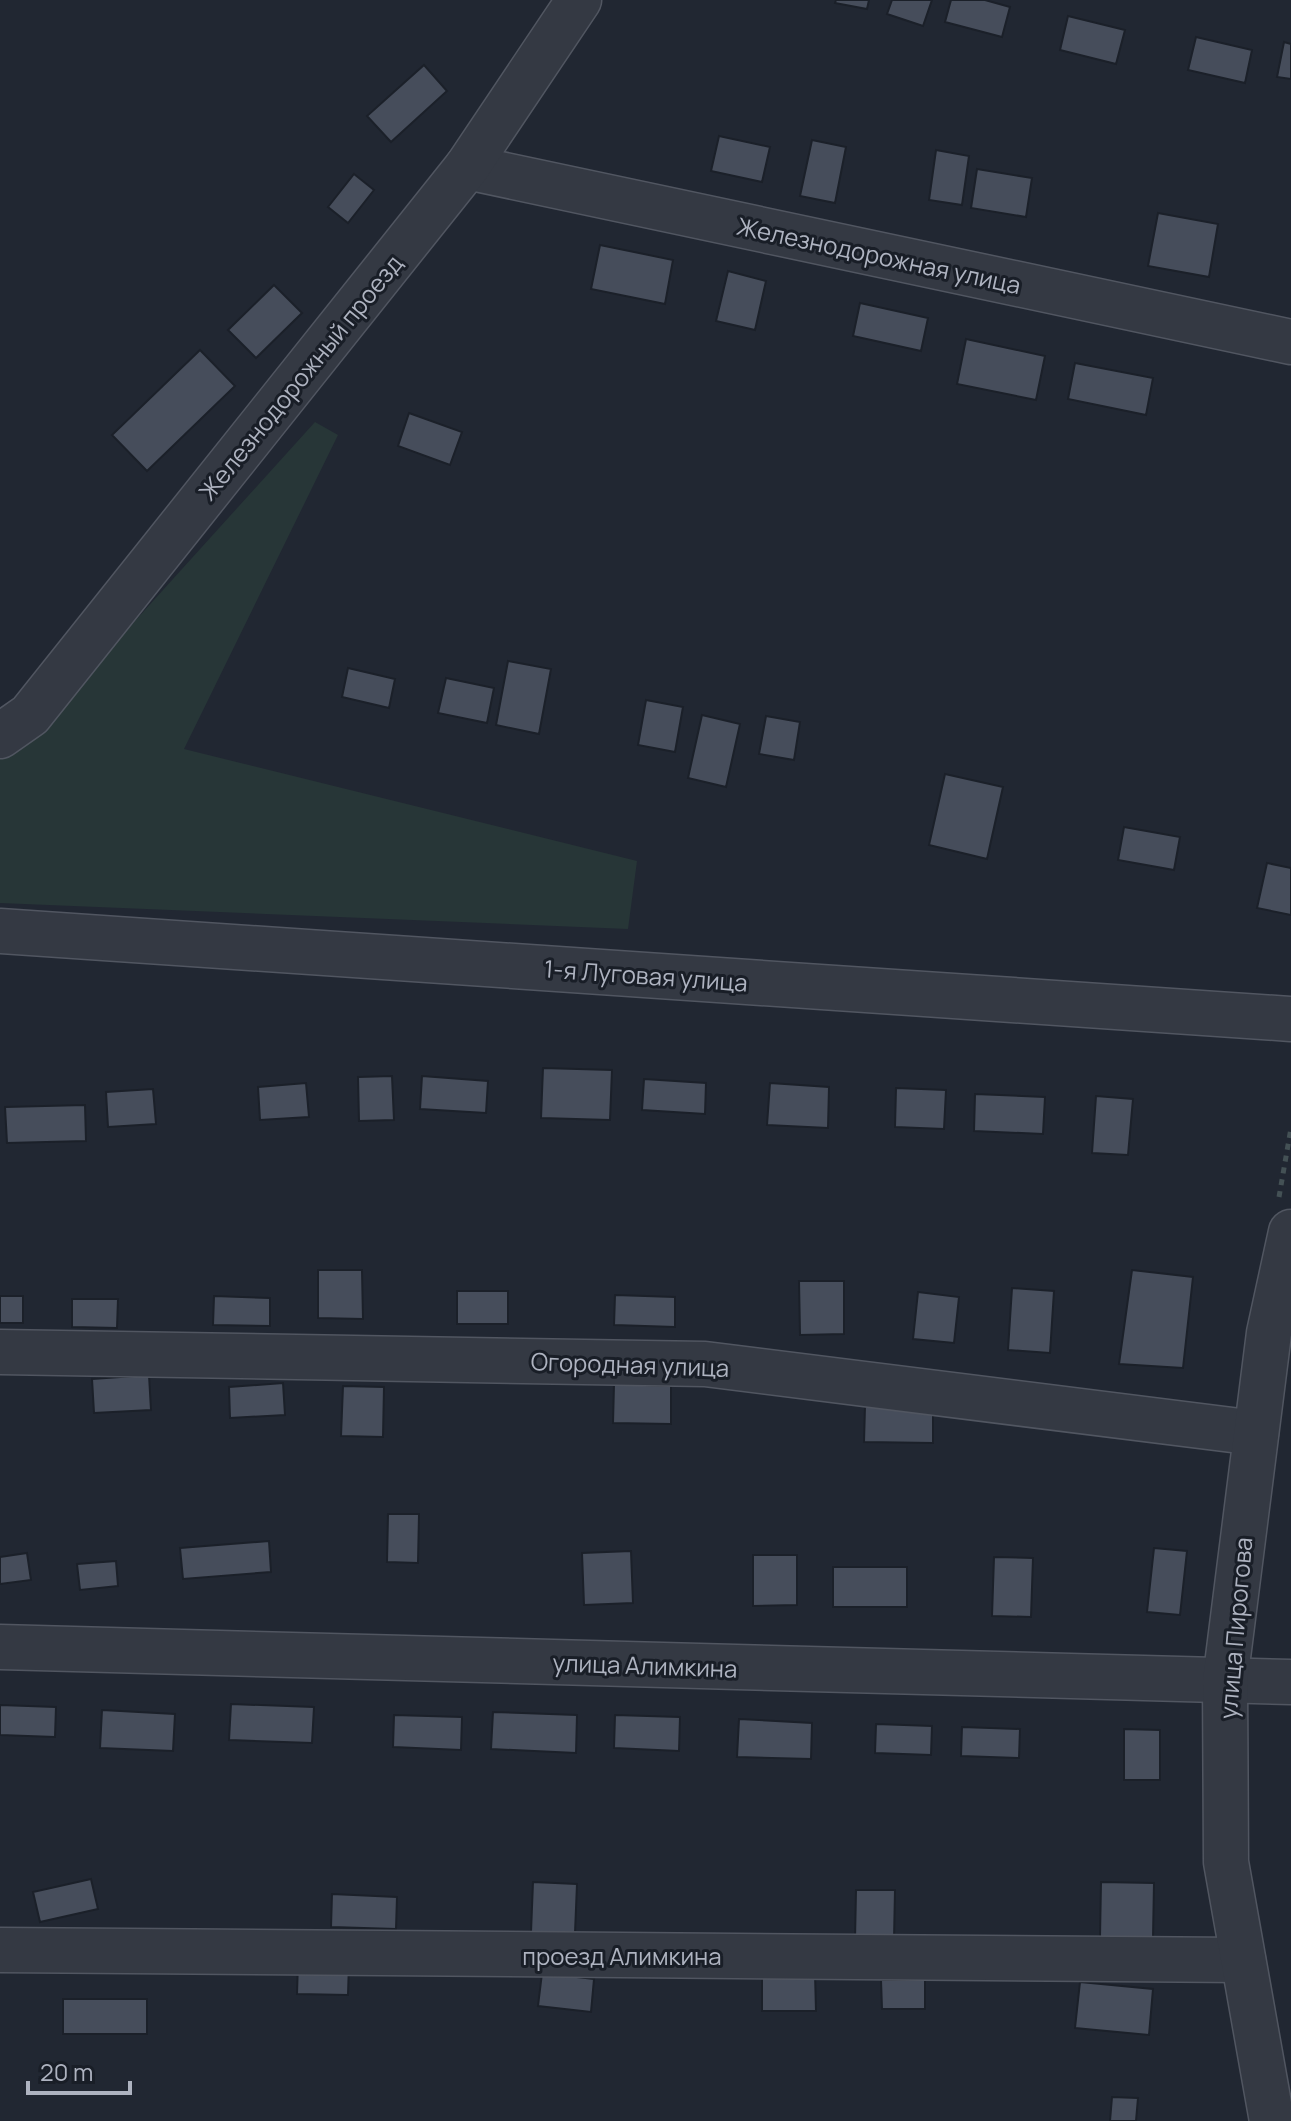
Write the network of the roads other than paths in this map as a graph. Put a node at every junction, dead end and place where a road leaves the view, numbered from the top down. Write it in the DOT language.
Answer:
graph roads {
  1 [pos="579,0"];
  2 [pos="467,167"];
  3 [pos="1291,342"];
  4 [pos="0,736"];
  5 [pos="0,931"];
  6 [pos="1291,1019"];
  7 [pos="1291,1232"];
  8 [pos="0,1352"];
  9 [pos="1256,1433"];
  10 [pos="0,1647"];
  11 [pos="1225,1681"];
  12 [pos="1291,1682"];
  13 [pos="0,1950"];
  14 [pos="1243,1960"];
  15 [pos="1272,2121"];
  1 -- 2 [label="street, Железнодорожный проезд"];
  2 -- 3 [label="street, Железнодорожная улица"];
  2 -- 4 [label="street, Железнодорожный проезд"];
  5 -- 6 [label="street, 1-я Луговая улица"];
  7 -- 9 [label="street, улица Пирогова"];
  8 -- 9 [label="street, Огородная улица"];
  9 -- 11 [label="street, улица Пирогова"];
  10 -- 11 [label="street, улица Алимкина"];
  11 -- 12 [label="street, улица Алимкина"];
  11 -- 14 [label="street, улица Пирогова"];
  13 -- 14 [label="street, проезд Алимкина"];
  14 -- 15 [label="street, улица Пирогова"];
}
